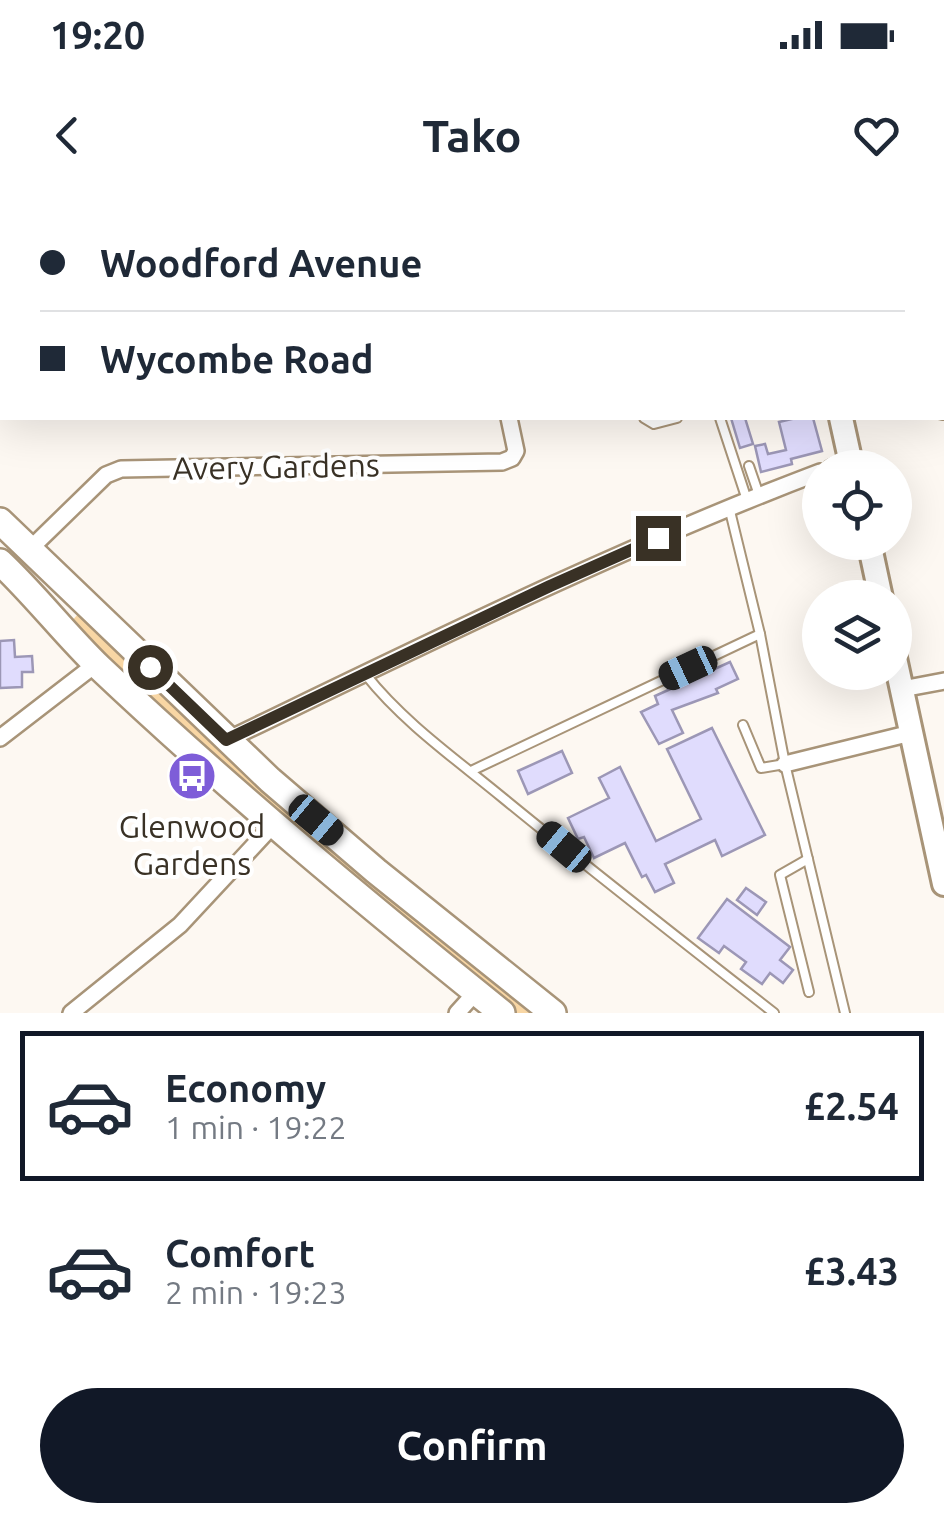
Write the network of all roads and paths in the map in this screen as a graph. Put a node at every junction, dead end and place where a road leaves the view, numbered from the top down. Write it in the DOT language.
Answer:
graph roads {
  1 [pos="509,420"];
  2 [pos="721,420"];
  3 [pos="841,420"];
  4 [pos="843,450"];
  5 [pos="749,466"];
  6 [pos="802,479"];
  7 [pos="753,497"];
  8 [pos="730,507"];
  9 [pos="0,521"];
  10 [pos="29,550"];
  11 [pos="0,562"];
  12 [pos="760,634"];
  13 [pos="96,664"];
  14 [pos="364,674"];
  15 [pos="944,681"];
  16 [pos="912,688"];
  17 [pos="902,690"];
  18 [pos="743,726"];
  19 [pos="912,734"];
  20 [pos="0,738"];
  21 [pos="226,740"];
  22 [pos="785,764"];
  23 [pos="471,771"];
  24 [pos="274,824"];
  25 [pos="808,859"];
  26 [pos="944,884"];
  27 [pos="476,992"];
  28 [pos="810,992"];
  29 [pos="71,1013"];
  30 [pos="456,1013"];
  31 [pos="502,1013"];
  32 [pos="554,1013"];
  33 [pos="774,1013"];
  34 [pos="845,1013"];
  1 -- 10 [label="street, Avery Gardens"];
  2 -- 7 [label="lane"];
  3 -- 4 [label="main road"];
  5 -- 7 [label="lane"];
  6 -- 7 [label="street"];
  7 -- 8 [label="street"];
  8 -- 12 [label="lane"];
  8 -- 14 [label="street"];
  9 -- 10 [label="highway"];
  10 -- 21 [label="highway"];
  11 -- 13 [label="highway"];
  12 -- 22 [label="lane"];
  12 -- 23 [label="lane"];
  13 -- 20 [label="street"];
  13 -- 24 [label="highway"];
  14 -- 21 [label="street"];
  14 -- 23 [label="lane"];
  15 -- 16 [label="street"];
  17 -- 19 [label="main road"];
  18 -- 22 [label="lane"];
  19 -- 22 [label="street"];
  19 -- 26 [label="main road"];
  21 -- 32 [label="highway"];
  22 -- 25 [label="lane"];
  23 -- 33 [label="lane"];
  24 -- 27 [label="highway"];
  24 -- 29 [label="street"];
  25 -- 28 [label="lane"];
  25 -- 34 [label="lane"];
  27 -- 30 [label="street"];
  27 -- 31 [label="highway"];
}
